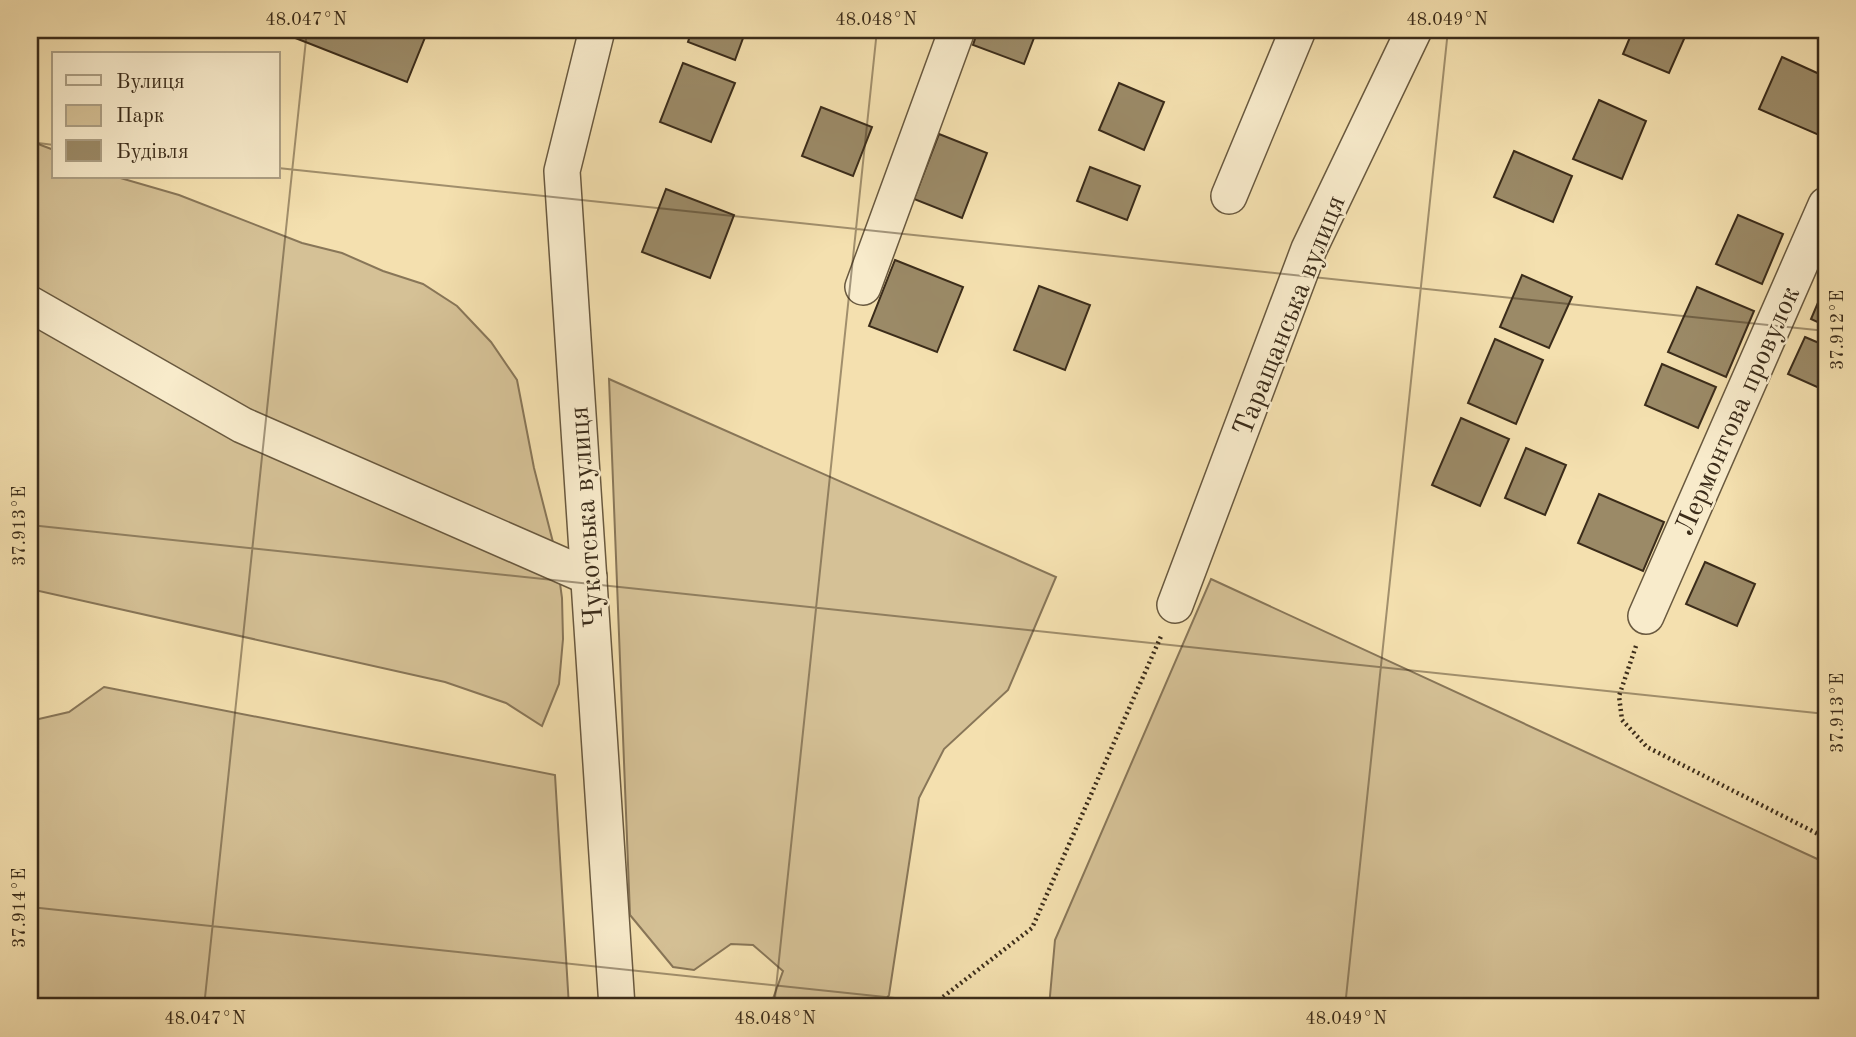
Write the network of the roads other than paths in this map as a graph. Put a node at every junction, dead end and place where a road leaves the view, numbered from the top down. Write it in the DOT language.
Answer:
graph roads {
  1 [pos="597,30"];
  2 [pos="957,30"];
  3 [pos="1298,30"];
  4 [pos="1414,30"];
  5 [pos="1229,196"];
  6 [pos="1826,205"];
  7 [pos="863,288"];
  8 [pos="30,304"];
  9 [pos="589,577"];
  10 [pos="1175,605"];
  11 [pos="1646,616"];
  12 [pos="617,1007"];
  1 -- 9 [label="street, Чукотська вулиця"];
  2 -- 7 [label="street"];
  3 -- 5 [label="street"];
  4 -- 10 [label="street, Таращанська вулиця"];
  6 -- 11 [label="street, Лермонтова провулок"];
  8 -- 9 [label="street"];
  9 -- 12 [label="street, Чукотська вулиця"];
}
